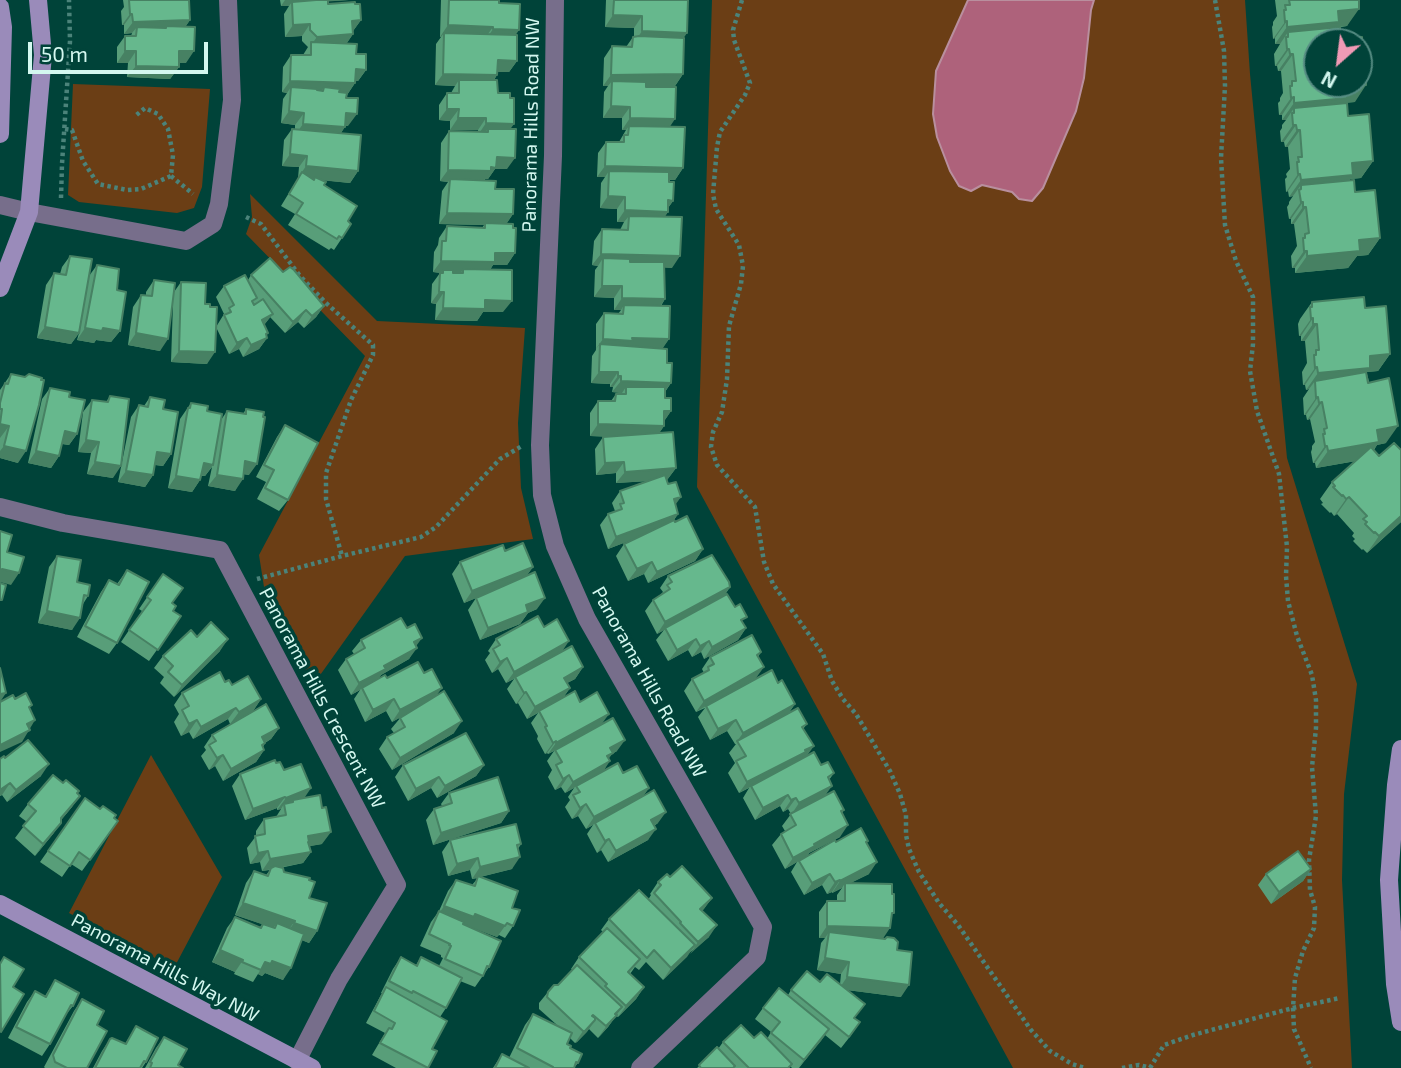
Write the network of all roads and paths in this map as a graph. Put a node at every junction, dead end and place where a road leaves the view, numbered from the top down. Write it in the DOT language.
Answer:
graph roads {
  1 [pos="38,0"];
  2 [pos="69,0"];
  3 [pos="228,0"];
  4 [pos="555,0"];
  5 [pos="742,0"];
  6 [pos="1215,0"];
  7 [pos="0,7"];
  8 [pos="134,117"];
  9 [pos="65,129"];
  10 [pos="0,134"];
  11 [pos="171,176"];
  12 [pos="193,194"];
  13 [pos="0,205"];
  14 [pos="29,212"];
  15 [pos="246,217"];
  16 [pos="61,218"];
  17 [pos="0,288"];
  18 [pos="540,445"];
  19 [pos="0,507"];
  20 [pos="342,556"];
  21 [pos="238,583"];
  22 [pos="1401,748"];
  23 [pos="0,904"];
  24 [pos="1340,998"];
  25 [pos="1293,1008"];
  26 [pos="1401,1022"];
  27 [pos="305,1064"];
  28 [pos="640,1068"];
  29 [pos="1085,1068"];
  30 [pos="1122,1068"];
  31 [pos="1151,1068"];
  32 [pos="1311,1068"];
  1 -- 14 [label="street"];
  2 -- 9 [label="path"];
  3 -- 16 [label="street"];
  4 -- 18 [label="street, Panorama Hills Road NW"];
  5 -- 29 [label="path"];
  6 -- 25 [label="path"];
  7 -- 10 [label="street"];
  8 -- 11 [label="path"];
  9 -- 11 [label="path"];
  9 -- 16 [label="path"];
  11 -- 12 [label="path"];
  13 -- 14 [label="street"];
  14 -- 16 [label="street"];
  14 -- 17 [label="street"];
  15 -- 20 [label="path"];
  18 -- 20 [label="path"];
  18 -- 28 [label="street, Panorama Hills Road NW"];
  19 -- 21 [label="street, Panorama Hills Crescent NW"];
  20 -- 21 [label="path"];
  21 -- 27 [label="street, Panorama Hills Crescent NW"];
  22 -- 26 [label="street"];
  23 -- 27 [label="street, Panorama Hills Way NW"];
  24 -- 25 [label="path"];
  25 -- 31 [label="path"];
  25 -- 32 [label="path"];
  30 -- 31 [label="path"];
}
